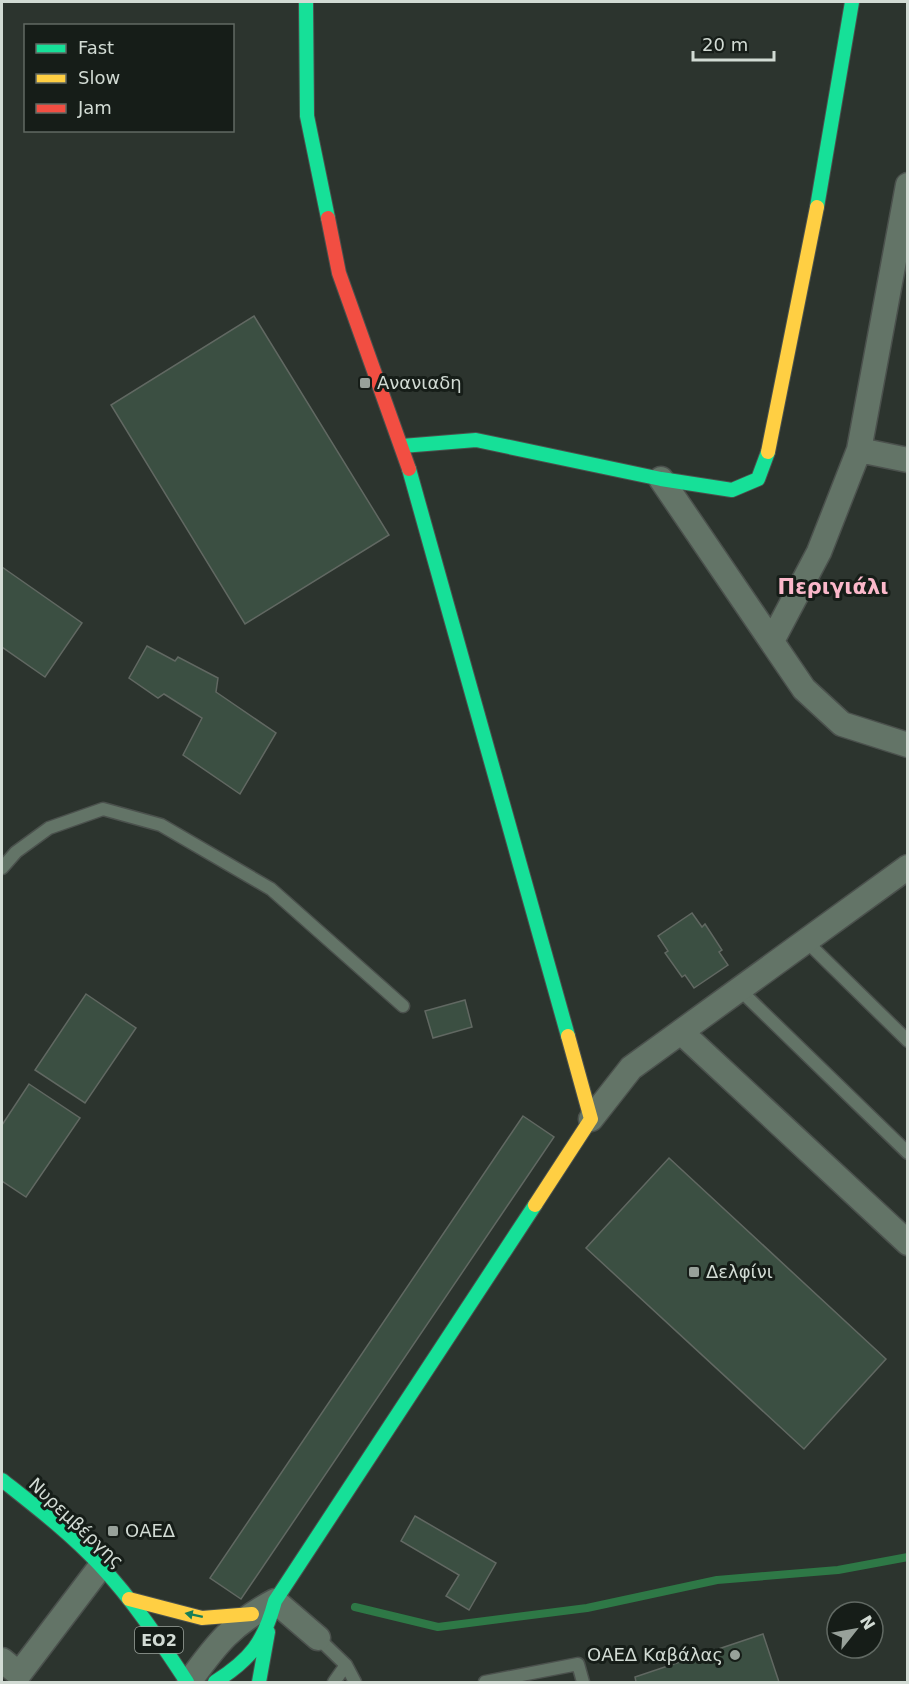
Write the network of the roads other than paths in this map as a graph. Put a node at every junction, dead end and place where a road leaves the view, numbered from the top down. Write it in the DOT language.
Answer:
graph roads {
  1 [pos="306,2"];
  2 [pos="852,2"];
  3 [pos="908,185"];
  4 [pos="905,220"];
  5 [pos="402,446"];
  6 [pos="859,450"];
  7 [pos="908,460"];
  8 [pos="661,479"];
  9 [pos="772,641"];
  10 [pos="908,745"];
  11 [pos="908,867"];
  12 [pos="2,868"];
  13 [pos="806,941"];
  14 [pos="740,990"];
  15 [pos="402,1006"];
  16 [pos="681,1032"];
  17 [pos="908,1041"];
  18 [pos="591,1119"];
  19 [pos="908,1153"];
  20 [pos="908,1243"];
  21 [pos="2,1480"];
  22 [pos="101,1566"];
  23 [pos="129,1599"];
  24 [pos="275,1601"];
  25 [pos="252,1614"];
  26 [pos="268,1632"];
  27 [pos="318,1638"];
  28 [pos="2,1660"];
  29 [pos="346,1665"];
  30 [pos="188,1683"];
  31 [pos="215,1683"];
  32 [pos="259,1683"];
  33 [pos="334,1683"];
  34 [pos="355,1683"];
  35 [pos="485,1683"];
  36 [pos="583,1683"];
  1 -- 5 [label="street"];
  2 -- 8 [label="street"];
  3 -- 4 [label="street"];
  4 -- 6 [label="street"];
  5 -- 8 [label="street"];
  5 -- 18 [label="street"];
  6 -- 7 [label="street"];
  6 -- 9 [label="street"];
  8 -- 9 [label="street"];
  9 -- 10 [label="street"];
  11 -- 13 [label="street"];
  12 -- 15 [label="lane"];
  13 -- 14 [label="street"];
  13 -- 17 [label="lane"];
  14 -- 16 [label="street"];
  14 -- 19 [label="lane"];
  16 -- 18 [label="street"];
  16 -- 20 [label="street"];
  18 -- 24 [label="street"];
  21 -- 22 [label="street, Νυρεμβέργης / ΕΟ2"];
  22 -- 23 [label="street, Νυρεμβέργης / ΕΟ2"];
  22 -- 28 [label="street"];
  25 -- 23 [label="street, one-way"];
  23 -- 30 [label="street, Νυρεμβέργης / ΕΟ2"];
  24 -- 25 [label="street"];
  24 -- 26 [label="street"];
  24 -- 27 [label="street"];
  25 -- 30 [label="street"];
  26 -- 31 [label="street"];
  26 -- 32 [label="street"];
  27 -- 29 [label="lane"];
  29 -- 33 [label="lane"];
  29 -- 34 [label="lane"];
  35 -- 36 [label="lane"];
}
